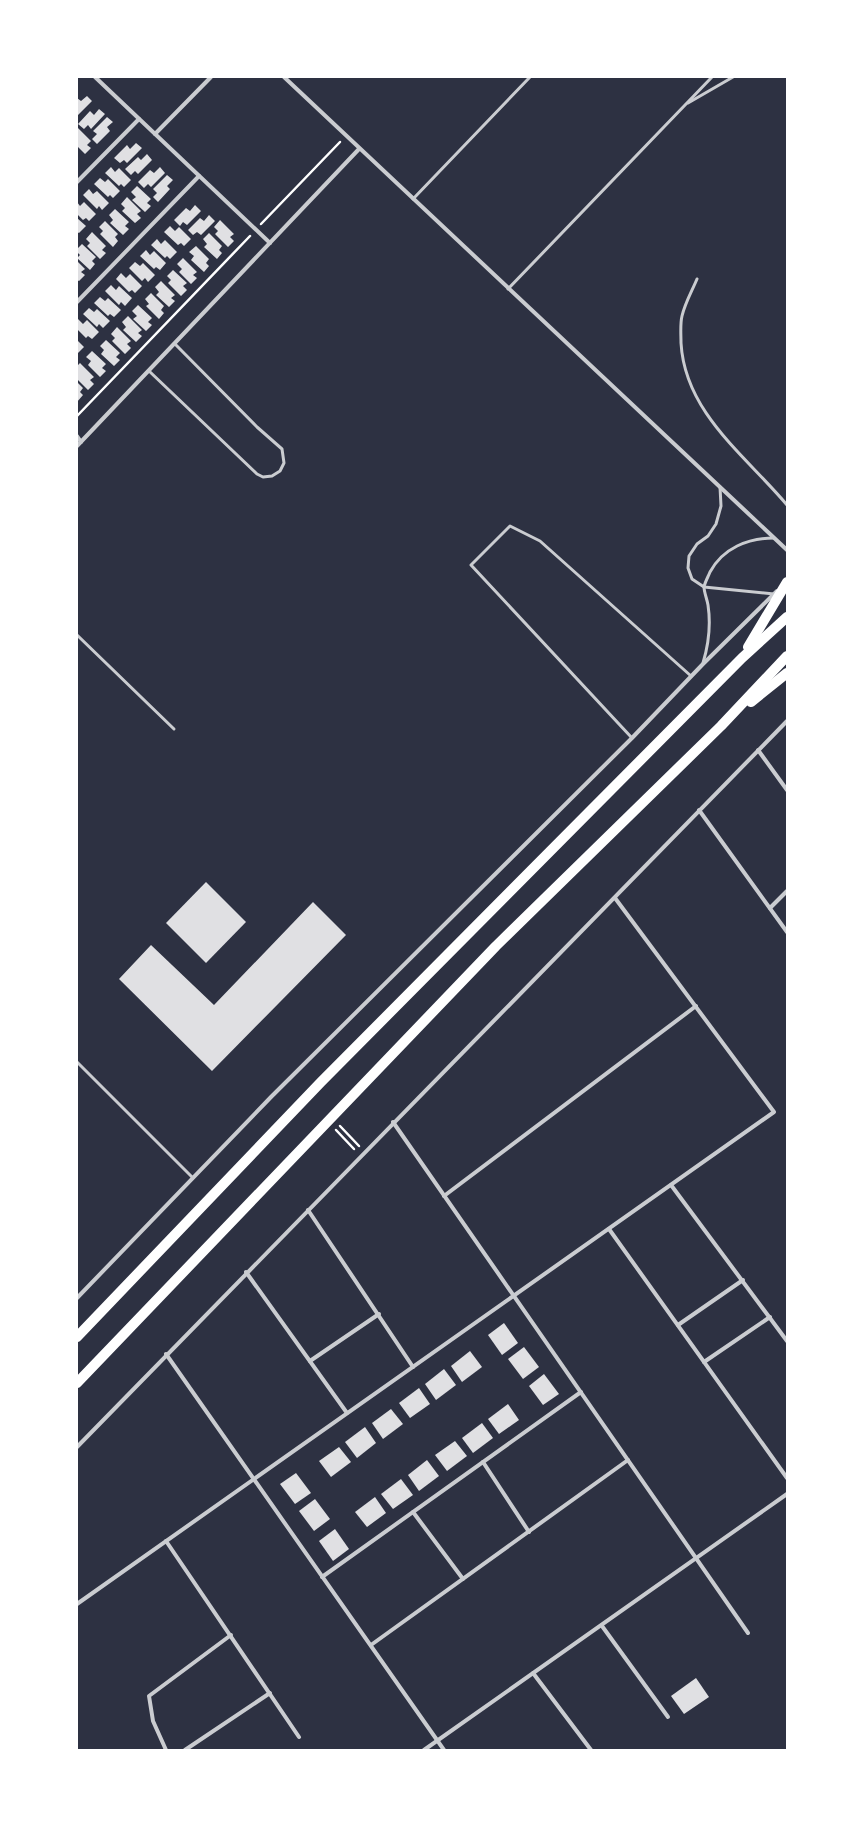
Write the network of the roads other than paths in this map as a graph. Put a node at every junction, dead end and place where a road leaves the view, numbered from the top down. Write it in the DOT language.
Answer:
graph roads {
  1 [pos="95,77"];
  2 [pos="211,77"];
  3 [pos="284,77"];
  4 [pos="530,77"];
  5 [pos="712,77"];
  6 [pos="733,77"];
  7 [pos="685,105"];
  8 [pos="139,119"];
  9 [pos="155,134"];
  10 [pos="359,149"];
  11 [pos="199,176"];
  12 [pos="77,182"];
  13 [pos="413,199"];
  14 [pos="270,243"];
  15 [pos="697,279"];
  16 [pos="508,289"];
  17 [pos="77,302"];
  18 [pos="175,344"];
  19 [pos="150,371"];
  20 [pos="77,436"];
  21 [pos="81,442"];
  22 [pos="77,446"];
  23 [pos="720,487"];
  24 [pos="787,505"];
  25 [pos="774,538"];
  26 [pos="787,550"];
  27 [pos="787,582"];
  28 [pos="704,587"];
  29 [pos="774,594"];
  30 [pos="787,616"];
  31 [pos="77,636"];
  32 [pos="787,656"];
  33 [pos="742,658"];
  34 [pos="702,664"];
  35 [pos="787,673"];
  36 [pos="691,676"];
  37 [pos="787,721"];
  38 [pos="721,726"];
  39 [pos="174,729"];
  40 [pos="632,738"];
  41 [pos="758,750"];
  42 [pos="787,790"];
  43 [pos="699,810"];
  44 [pos="787,891"];
  45 [pos="615,898"];
  46 [pos="770,908"];
  47 [pos="787,932"];
  48 [pos="696,1006"];
  49 [pos="77,1062"];
  50 [pos="393,1122"];
  51 [pos="193,1178"];
  52 [pos="671,1185"];
  53 [pos="444,1196"];
  54 [pos="308,1210"];
  55 [pos="609,1229"];
  56 [pos="246,1272"];
  57 [pos="743,1280"];
  58 [pos="514,1296"];
  59 [pos="77,1298"];
  60 [pos="379,1314"];
  61 [pos="770,1318"];
  62 [pos="678,1325"];
  63 [pos="78,1334"];
  64 [pos="787,1341"];
  65 [pos="166,1354"];
  66 [pos="310,1360"];
  67 [pos="704,1362"];
  68 [pos="413,1367"];
  69 [pos="77,1384"];
  70 [pos="581,1392"];
  71 [pos="348,1413"];
  72 [pos="77,1447"];
  73 [pos="628,1460"];
  74 [pos="483,1462"];
  75 [pos="787,1478"];
  76 [pos="254,1479"];
  77 [pos="787,1494"];
  78 [pos="413,1512"];
  79 [pos="529,1532"];
  80 [pos="166,1541"];
  81 [pos="696,1559"];
  82 [pos="322,1577"];
  83 [pos="463,1579"];
  84 [pos="77,1604"];
  85 [pos="602,1626"];
  86 [pos="748,1633"];
  87 [pos="231,1635"];
  88 [pos="371,1645"];
  89 [pos="533,1673"];
  90 [pos="270,1693"];
  91 [pos="668,1717"];
  92 [pos="299,1737"];
  93 [pos="437,1741"];
  94 [pos="166,1750"];
  95 [pos="185,1750"];
  96 [pos="424,1750"];
  97 [pos="444,1750"];
  98 [pos="591,1750"];
  1 -- 8 [label="street"];
  2 -- 9 [label="street"];
  3 -- 10 [label="street"];
  4 -- 13 [label="lane"];
  5 -- 7 [label="lane"];
  6 -- 7 [label="lane"];
  7 -- 16 [label="lane"];
  8 -- 9 [label="street"];
  8 -- 12 [label="street"];
  9 -- 11 [label="street"];
  10 -- 13 [label="street"];
  10 -- 14 [label="street"];
  11 -- 14 [label="street"];
  11 -- 17 [label="street"];
  13 -- 16 [label="street"];
  14 -- 18 [label="street"];
  15 -- 24 [label="lane"];
  16 -- 23 [label="street"];
  18 -- 19 [label="street"];
  18 -- 19 [label="lane"];
  19 -- 21 [label="street"];
  20 -- 21 [label="street"];
  21 -- 22 [label="street"];
  23 -- 25 [label="street"];
  23 -- 28 [label="lane"];
  25 -- 26 [label="street"];
  25 -- 28 [label="lane"];
  27 -- 29 [label="street"];
  27 -- 33 [label="main road"];
  28 -- 29 [label="lane"];
  28 -- 34 [label="lane"];
  29 -- 34 [label="street"];
  30 -- 33 [label="main road"];
  31 -- 39 [label="lane"];
  32 -- 38 [label="main road"];
  33 -- 63 [label="main road"];
  34 -- 36 [label="street"];
  35 -- 38 [label="main road"];
  36 -- 40 [label="street"];
  36 -- 40 [label="lane"];
  37 -- 41 [label="street"];
  38 -- 69 [label="main road"];
  40 -- 51 [label="street"];
  41 -- 42 [label="street"];
  41 -- 43 [label="street"];
  43 -- 45 [label="street"];
  43 -- 46 [label="street"];
  44 -- 46 [label="street"];
  45 -- 48 [label="street"];
  45 -- 50 [label="street"];
  46 -- 47 [label="street"];
  48 -- 52 [label="street"];
  48 -- 53 [label="street"];
  49 -- 51 [label="lane"];
  50 -- 53 [label="street"];
  50 -- 54 [label="street"];
  51 -- 59 [label="street"];
  52 -- 55 [label="street"];
  52 -- 57 [label="street"];
  53 -- 58 [label="street"];
  54 -- 56 [label="street"];
  54 -- 60 [label="street"];
  55 -- 58 [label="street"];
  55 -- 62 [label="street"];
  56 -- 65 [label="street"];
  56 -- 66 [label="street"];
  57 -- 61 [label="street"];
  57 -- 62 [label="street"];
  58 -- 68 [label="street"];
  58 -- 70 [label="street"];
  60 -- 66 [label="street"];
  60 -- 68 [label="street"];
  61 -- 64 [label="street"];
  61 -- 67 [label="street"];
  62 -- 67 [label="street"];
  65 -- 72 [label="street"];
  65 -- 76 [label="street"];
  66 -- 71 [label="street"];
  67 -- 75 [label="street"];
  68 -- 71 [label="street"];
  70 -- 73 [label="street"];
  70 -- 74 [label="street"];
  71 -- 76 [label="street"];
  73 -- 79 [label="street"];
  73 -- 81 [label="street"];
  74 -- 78 [label="street"];
  74 -- 79 [label="street"];
  76 -- 80 [label="street"];
  76 -- 82 [label="street"];
  77 -- 81 [label="street"];
  78 -- 82 [label="street"];
  78 -- 83 [label="street"];
  79 -- 83 [label="street"];
  80 -- 84 [label="street"];
  80 -- 87 [label="street"];
  81 -- 85 [label="street"];
  81 -- 86 [label="street"];
  82 -- 88 [label="street"];
  83 -- 88 [label="street"];
  85 -- 89 [label="street"];
  85 -- 91 [label="street"];
  87 -- 90 [label="street"];
  87 -- 94 [label="street"];
  88 -- 93 [label="street"];
  89 -- 93 [label="street"];
  89 -- 98 [label="street"];
  90 -- 92 [label="street"];
  90 -- 95 [label="street"];
  93 -- 96 [label="street"];
  93 -- 97 [label="street"];
}
